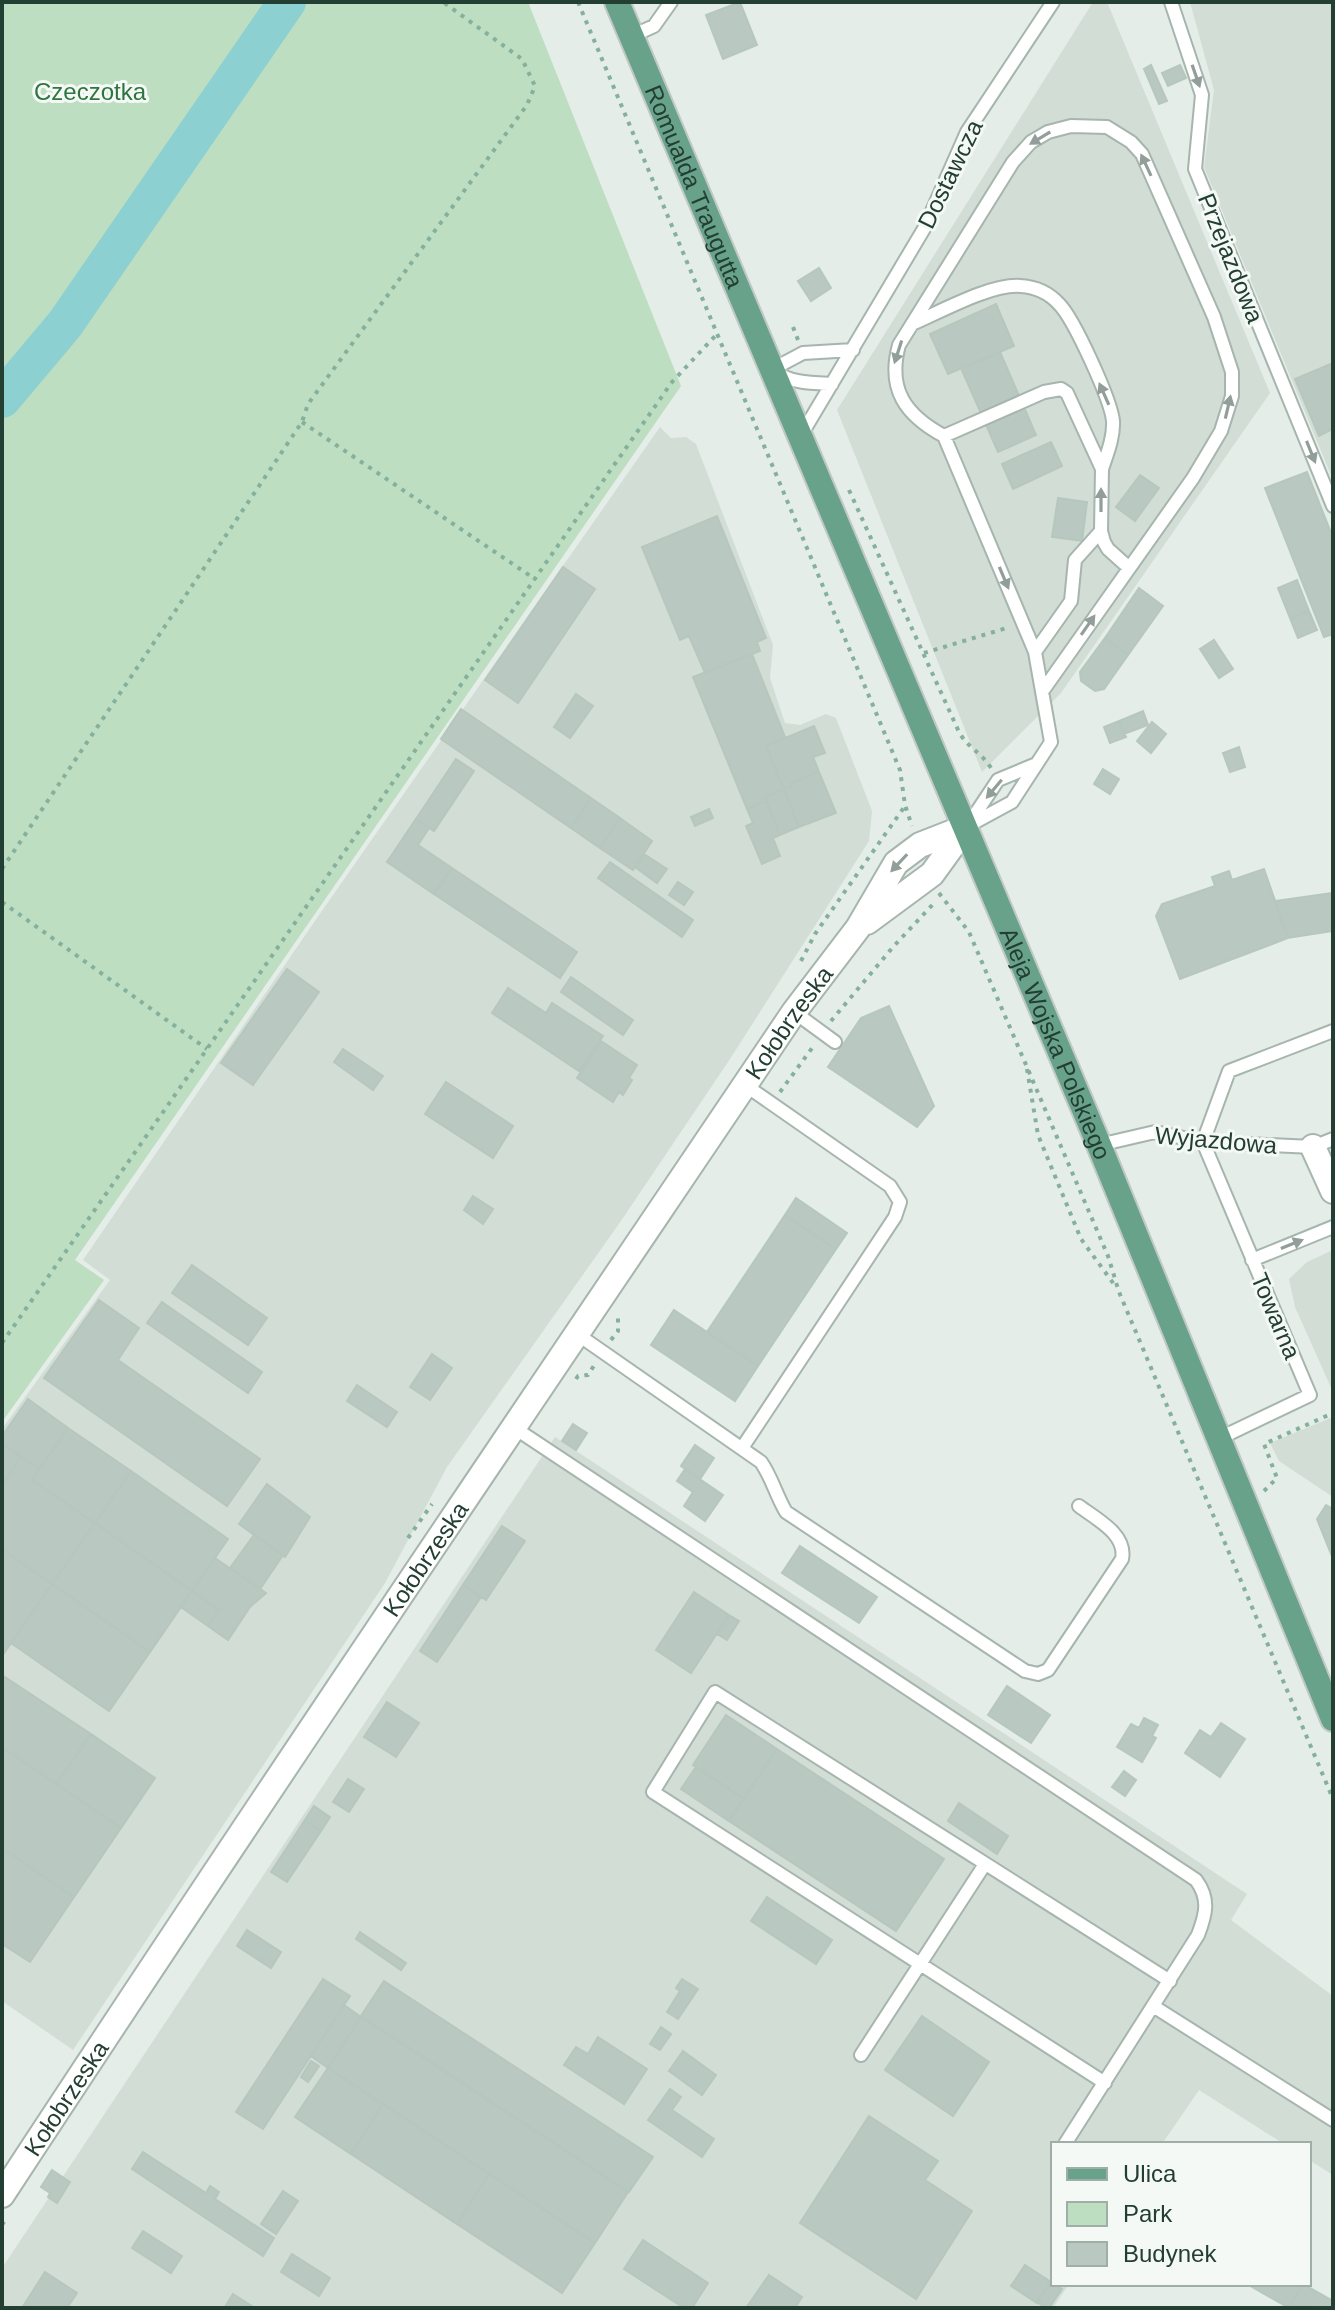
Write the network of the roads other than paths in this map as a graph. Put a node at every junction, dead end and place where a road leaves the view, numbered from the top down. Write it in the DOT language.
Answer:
graph roads {
  1 [pos="617,2"];
  2 [pos="671,2"];
  3 [pos="1053,2"];
  4 [pos="1171,2"];
  5 [pos="632,36"];
  6 [pos="912,324"];
  7 [pos="853,350"];
  8 [pos="771,370"];
  9 [pos="832,384"];
  10 [pos="944,436"];
  11 [pos="800,437"];
  12 [pos="1102,469"];
  13 [pos="1333,506"];
  14 [pos="1101,531"];
  15 [pos="1128,567"];
  16 [pos="1035,652"];
  17 [pos="1044,689"];
  18 [pos="1034,765"];
  19 [pos="966,827"];
  20 [pos="794,1012"];
  21 [pos="1333,1031"];
  22 [pos="835,1042"];
  23 [pos="745,1085"];
  24 [pos="1203,1142"];
  25 [pos="1323,1143"];
  26 [pos="1099,1145"];
  27 [pos="1333,1191"];
  28 [pos="1333,1227"];
  29 [pos="1252,1260"];
  30 [pos="852,1281"];
  31 [pos="866,1290"];
  32 [pos="577,1334"];
  33 [pos="513,1427"];
  34 [pos="1218,1439"];
  35 [pos="742,1448"];
  36 [pos="1079,1506"];
  37 [pos="1333,1719"];
  38 [pos="985,1864"];
  39 [pos="920,1964"];
  40 [pos="1170,1981"];
  41 [pos="1153,2006"];
  42 [pos="861,2055"];
  43 [pos="1105,2083"];
  44 [pos="1333,2120"];
  45 [pos="1066,2142"];
  46 [pos="6,2204"];
  1 -- 5 [label="main road, Romualda Traugutta"];
  2 -- 5 [label="lane"];
  3 -- 7 [label="lane, Dostawcza"];
  4 -- 13 [label="lane, Przejazdowa, one-way"];
  5 -- 8 [label="main road, Romualda Traugutta"];
  6 -- 10 [label="lane, one-way"];
  12 -- 6 [label="lane, one-way"];
  15 -- 6 [label="lane, one-way"];
  7 -- 8 [label="lane"];
  7 -- 9 [label="lane, Dostawcza"];
  8 -- 9 [label="lane"];
  8 -- 11 [label="main road, Aleja Wojska Polskiego"];
  9 -- 11 [label="lane, Dostawcza"];
  10 -- 12 [label="lane"];
  10 -- 16 [label="lane, one-way"];
  11 -- 19 [label="main road, Aleja Wojska Polskiego"];
  14 -- 12 [label="lane, one-way"];
  14 -- 15 [label="lane"];
  14 -- 16 [label="lane"];
  17 -- 15 [label="lane, one-way"];
  16 -- 17 [label="lane"];
  17 -- 18 [label="lane"];
  18 -- 19 [label="lane"];
  18 -- 19 [label="lane, one-way"];
  19 -- 20 [label="street, Kołobrzeska"];
  19 -- 26 [label="main road, Aleja Wojska Polskiego"];
  20 -- 22 [label="lane"];
  20 -- 23 [label="street, Kołobrzeska"];
  21 -- 24 [label="lane"];
  23 -- 30 [label="lane"];
  23 -- 32 [label="street, Kołobrzeska"];
  24 -- 25 [label="lane, Wyjazdowa"];
  24 -- 26 [label="lane, Wyjazdowa"];
  24 -- 29 [label="lane, Towarna"];
  25 -- 27 [label="street"];
  26 -- 34 [label="main road, Aleja Wojska Polskiego"];
  29 -- 28 [label="lane, one-way"];
  29 -- 34 [label="lane, Towarna"];
  30 -- 31 [label="lane"];
  30 -- 35 [label="lane"];
  32 -- 33 [label="street, Kołobrzeska"];
  32 -- 35 [label="lane"];
  33 -- 40 [label="lane"];
  33 -- 46 [label="street, Kołobrzeska"];
  34 -- 37 [label="main road, Aleja Wojska Polskiego"];
  35 -- 36 [label="lane"];
  38 -- 39 [label="lane"];
  38 -- 39 [label="lane"];
  38 -- 40 [label="lane"];
  39 -- 42 [label="lane"];
  39 -- 43 [label="lane"];
  40 -- 41 [label="lane"];
  41 -- 43 [label="lane"];
  41 -- 44 [label="lane"];
  43 -- 45 [label="lane"];
}
